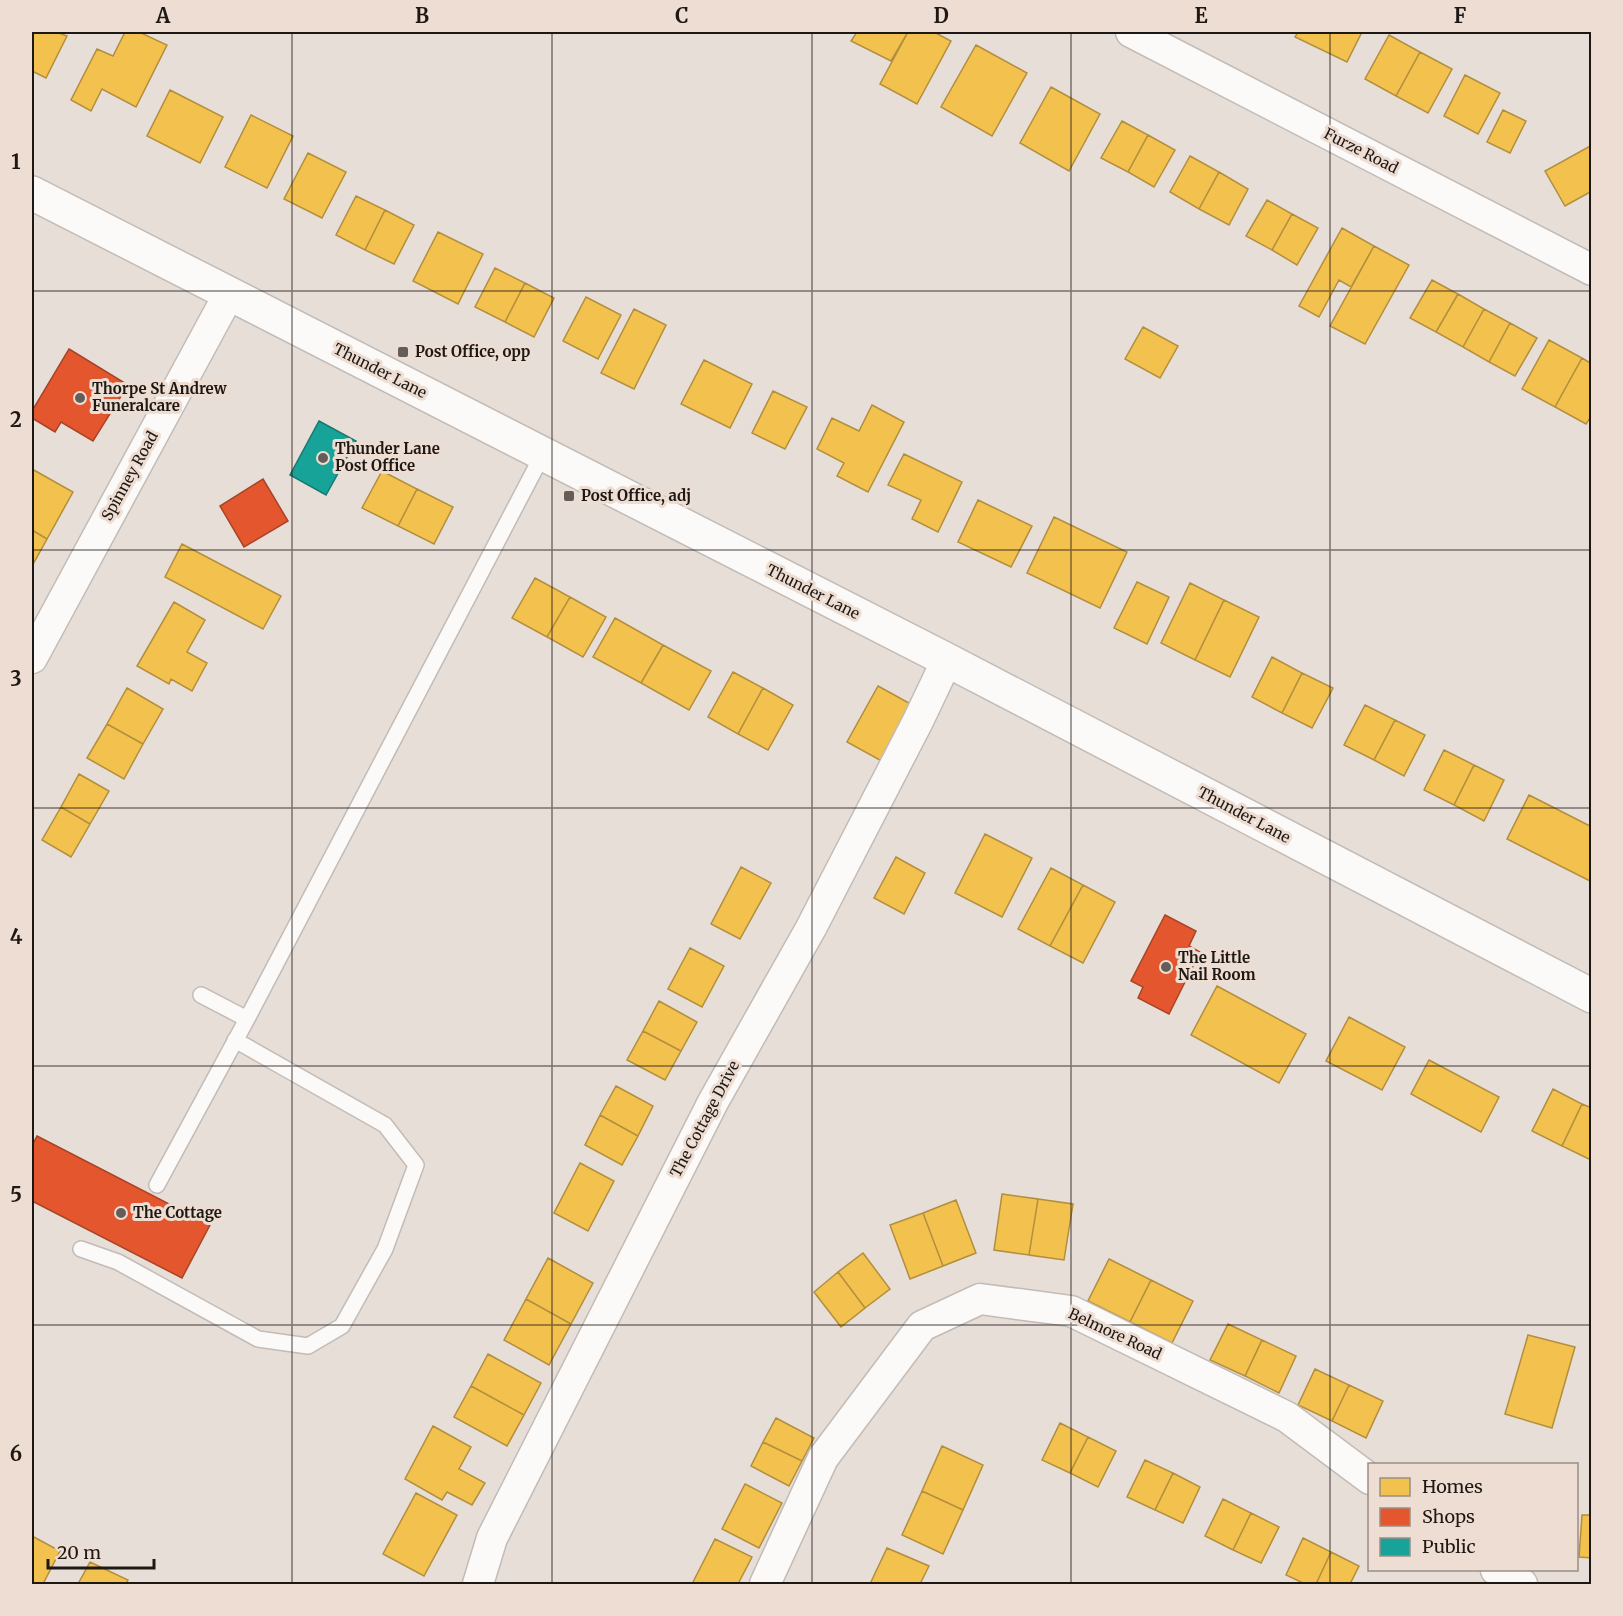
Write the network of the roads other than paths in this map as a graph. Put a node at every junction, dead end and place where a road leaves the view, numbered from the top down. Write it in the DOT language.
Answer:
graph roads {
  1 [pos="1131,32"];
  2 [pos="32,193"];
  3 [pos="1592,270"];
  4 [pos="230,294"];
  5 [pos="543,454"];
  6 [pos="32,658"];
  7 [pos="946,660"];
  8 [pos="201,995"];
  9 [pos="1592,996"];
  10 [pos="247,1019"];
  11 [pos="236,1040"];
  12 [pos="157,1185"];
  13 [pos="81,1249"];
  14 [pos="1368,1478"];
  15 [pos="1499,1571"];
  16 [pos="478,1584"];
  17 [pos="765,1584"];
  18 [pos="1522,1584"];
  1 -- 3 [label="street, Furze Road"];
  2 -- 4 [label="street, Thunder Lane"];
  4 -- 5 [label="street, Thunder Lane"];
  4 -- 6 [label="street, Spinney Road"];
  5 -- 7 [label="street, Thunder Lane"];
  5 -- 10 [label="lane"];
  7 -- 9 [label="street, Thunder Lane"];
  7 -- 16 [label="street, The Cottage Drive"];
  8 -- 10 [label="lane"];
  10 -- 11 [label="lane"];
  11 -- 12 [label="lane"];
  11 -- 13 [label="lane"];
  14 -- 17 [label="street, Belmore Road"];
  15 -- 18 [label="street"];
}
